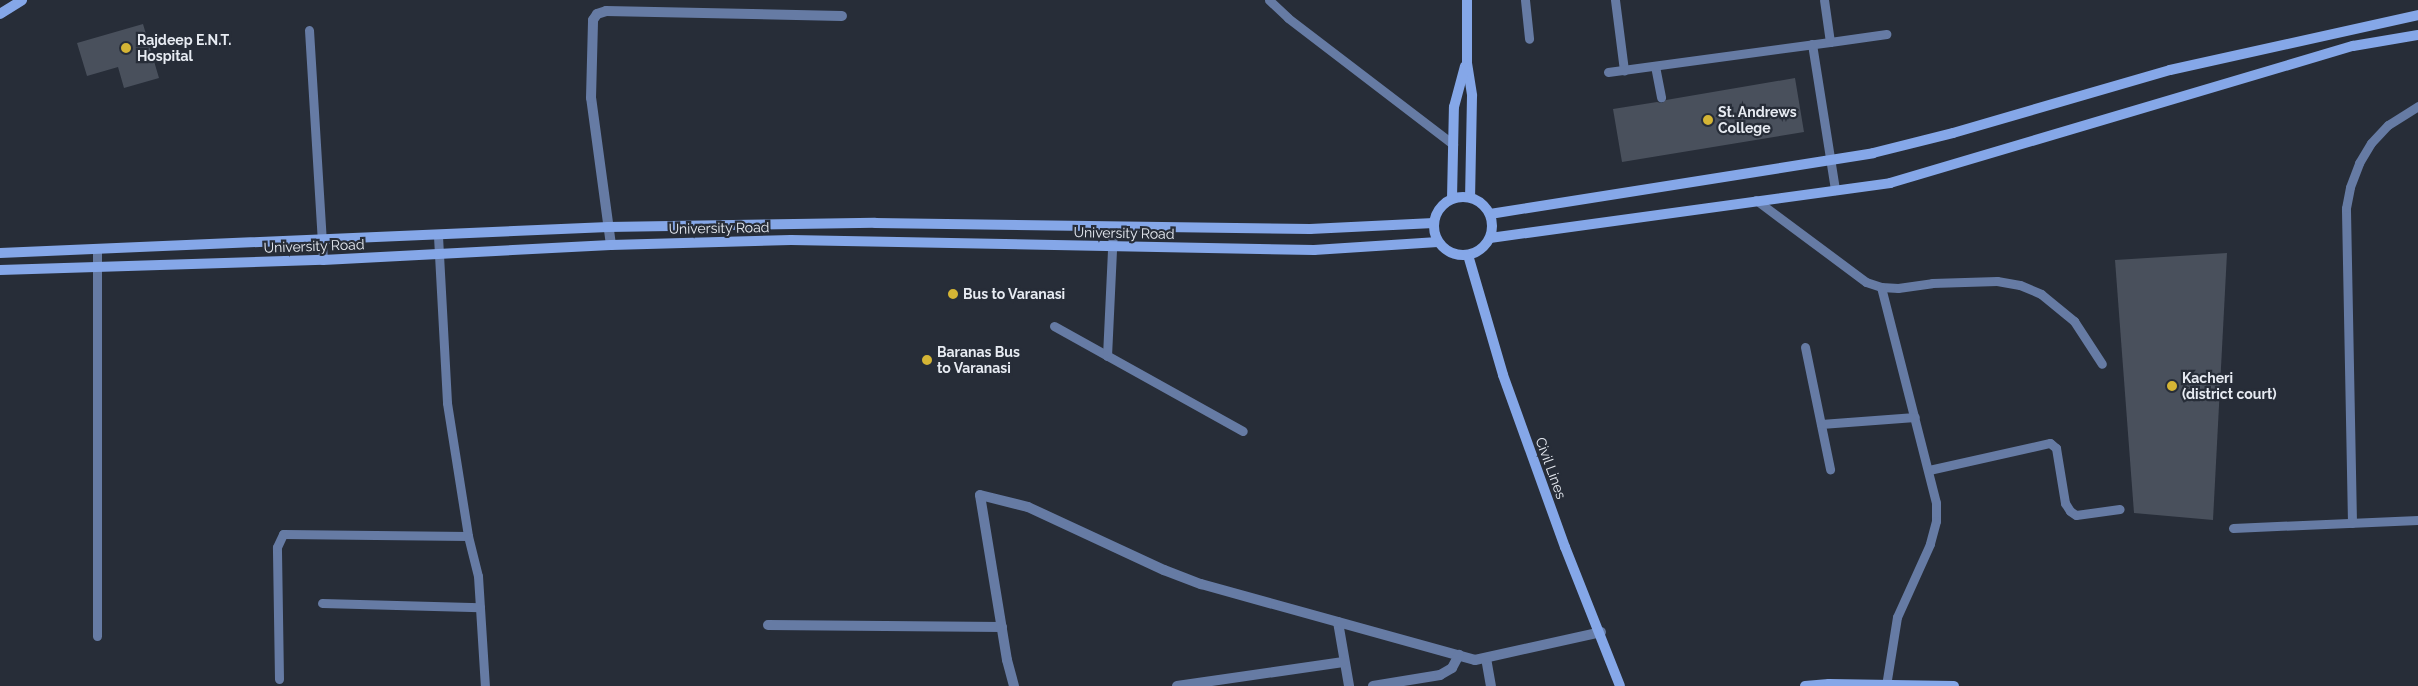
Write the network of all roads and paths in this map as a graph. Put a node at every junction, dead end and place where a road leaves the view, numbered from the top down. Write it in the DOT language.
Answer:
graph roads {
  1 [pos="22,0"];
  2 [pos="1269,0"];
  3 [pos="1467,0"];
  4 [pos="1524,0"];
  5 [pos="1616,0"];
  6 [pos="1824,0"];
  7 [pos="0,14"];
  8 [pos="2418,15"];
  9 [pos="842,16"];
  10 [pos="309,30"];
  11 [pos="1886,34"];
  12 [pos="2418,35"];
  13 [pos="1529,39"];
  14 [pos="1830,42"];
  15 [pos="1812,44"];
  16 [pos="1466,63"];
  17 [pos="1655,66"];
  18 [pos="1624,70"];
  19 [pos="1608,72"];
  20 [pos="1661,97"];
  21 [pos="2418,106"];
  22 [pos="1453,144"];
  23 [pos="1830,161"];
  24 [pos="1835,190"];
  25 [pos="1470,197"];
  26 [pos="1452,199"];
  27 [pos="1756,200"];
  28 [pos="1490,214"];
  29 [pos="1434,223"];
  30 [pos="1114,227"];
  31 [pos="608,228"];
  32 [pos="438,236"];
  33 [pos="1490,238"];
  34 [pos="322,241"];
  35 [pos="1438,242"];
  36 [pos="611,245"];
  37 [pos="1112,246"];
  38 [pos="97,250"];
  39 [pos="0,253"];
  40 [pos="439,255"];
  41 [pos="1468,255"];
  42 [pos="323,260"];
  43 [pos="96,266"];
  44 [pos="0,270"];
  45 [pos="1880,287"];
  46 [pos="1054,326"];
  47 [pos="1805,347"];
  48 [pos="1107,356"];
  49 [pos="2102,364"];
  50 [pos="1915,417"];
  51 [pos="1820,424"];
  52 [pos="1243,430"];
  53 [pos="1830,469"];
  54 [pos="1929,470"];
  55 [pos="2120,509"];
  56 [pos="2418,520"];
  57 [pos="2352,523"];
  58 [pos="2233,528"];
  59 [pos="468,536"];
  60 [pos="322,603"];
  61 [pos="480,607"];
  62 [pos="1338,622"];
  63 [pos="768,625"];
  64 [pos="1002,628"];
  65 [pos="1600,632"];
  66 [pos="97,636"];
  67 [pos="1459,655"];
  68 [pos="1486,658"];
  69 [pos="1344,662"];
  70 [pos="279,679"];
  71 [pos="1886,685"];
  72 [pos="485,686"];
  73 [pos="1014,686"];
  74 [pos="1178,686"];
  75 [pos="1349,686"];
  76 [pos="1373,686"];
  77 [pos="1492,686"];
  78 [pos="1620,686"];
  79 [pos="1805,686"];
  80 [pos="1954,686"];
  1 -- 7 [label="main road"];
  2 -- 22 [label="lane"];
  3 -- 16 [label="main road"];
  4 -- 13 [label="lane"];
  5 -- 18 [label="lane"];
  6 -- 14 [label="lane"];
  8 -- 23 [label="main road"];
  9 -- 31 [label="street"];
  10 -- 34 [label="lane"];
  11 -- 14 [label="lane"];
  12 -- 24 [label="main road"];
  14 -- 15 [label="lane"];
  15 -- 17 [label="lane"];
  15 -- 23 [label="lane"];
  16 -- 22 [label="main road"];
  16 -- 25 [label="main road"];
  17 -- 18 [label="lane"];
  17 -- 20 [label="lane"];
  18 -- 19 [label="lane"];
  21 -- 57 [label="lane"];
  22 -- 26 [label="main road"];
  23 -- 24 [label="lane"];
  23 -- 28 [label="main road"];
  24 -- 27 [label="main road"];
  25 -- 26 [label="main road"];
  25 -- 28 [label="main road"];
  26 -- 29 [label="main road"];
  27 -- 33 [label="main road"];
  27 -- 45 [label="lane"];
  28 -- 33 [label="main road"];
  29 -- 30 [label="main road, University Road"];
  29 -- 35 [label="main road"];
  30 -- 31 [label="main road, University Road"];
  30 -- 37 [label="lane"];
  31 -- 32 [label="main road, University Road"];
  31 -- 36 [label="street"];
  32 -- 34 [label="main road, University Road"];
  32 -- 40 [label="lane"];
  33 -- 41 [label="main road"];
  34 -- 38 [label="main road, University Road"];
  34 -- 42 [label="lane"];
  35 -- 37 [label="main road, University Road"];
  35 -- 41 [label="main road"];
  36 -- 37 [label="main road, University Road"];
  36 -- 40 [label="main road, University Road"];
  37 -- 48 [label="lane"];
  38 -- 39 [label="main road, University Road"];
  38 -- 43 [label="lane"];
  40 -- 42 [label="main road, University Road"];
  40 -- 59 [label="lane"];
  41 -- 65 [label="main road, Civil Lines"];
  42 -- 43 [label="main road, University Road"];
  43 -- 44 [label="main road, University Road"];
  43 -- 66 [label="lane"];
  45 -- 49 [label="lane"];
  45 -- 50 [label="lane"];
  46 -- 48 [label="lane"];
  47 -- 51 [label="lane"];
  48 -- 52 [label="lane"];
  50 -- 51 [label="lane"];
  50 -- 54 [label="lane"];
  51 -- 53 [label="lane"];
  54 -- 55 [label="lane"];
  54 -- 71 [label="lane"];
  56 -- 57 [label="lane"];
  57 -- 58 [label="lane"];
  59 -- 61 [label="lane"];
  59 -- 70 [label="lane"];
  60 -- 61 [label="lane"];
  61 -- 72 [label="lane"];
  62 -- 64 [label="street"];
  62 -- 67 [label="street"];
  62 -- 69 [label="street"];
  63 -- 64 [label="street"];
  64 -- 73 [label="street"];
  65 -- 68 [label="street"];
  65 -- 78 [label="main road, Civil Lines"];
  67 -- 68 [label="street"];
  67 -- 76 [label="street"];
  68 -- 77 [label="street"];
  69 -- 74 [label="street"];
  69 -- 75 [label="street"];
  71 -- 79 [label="main road"];
  71 -- 80 [label="main road"];
}
